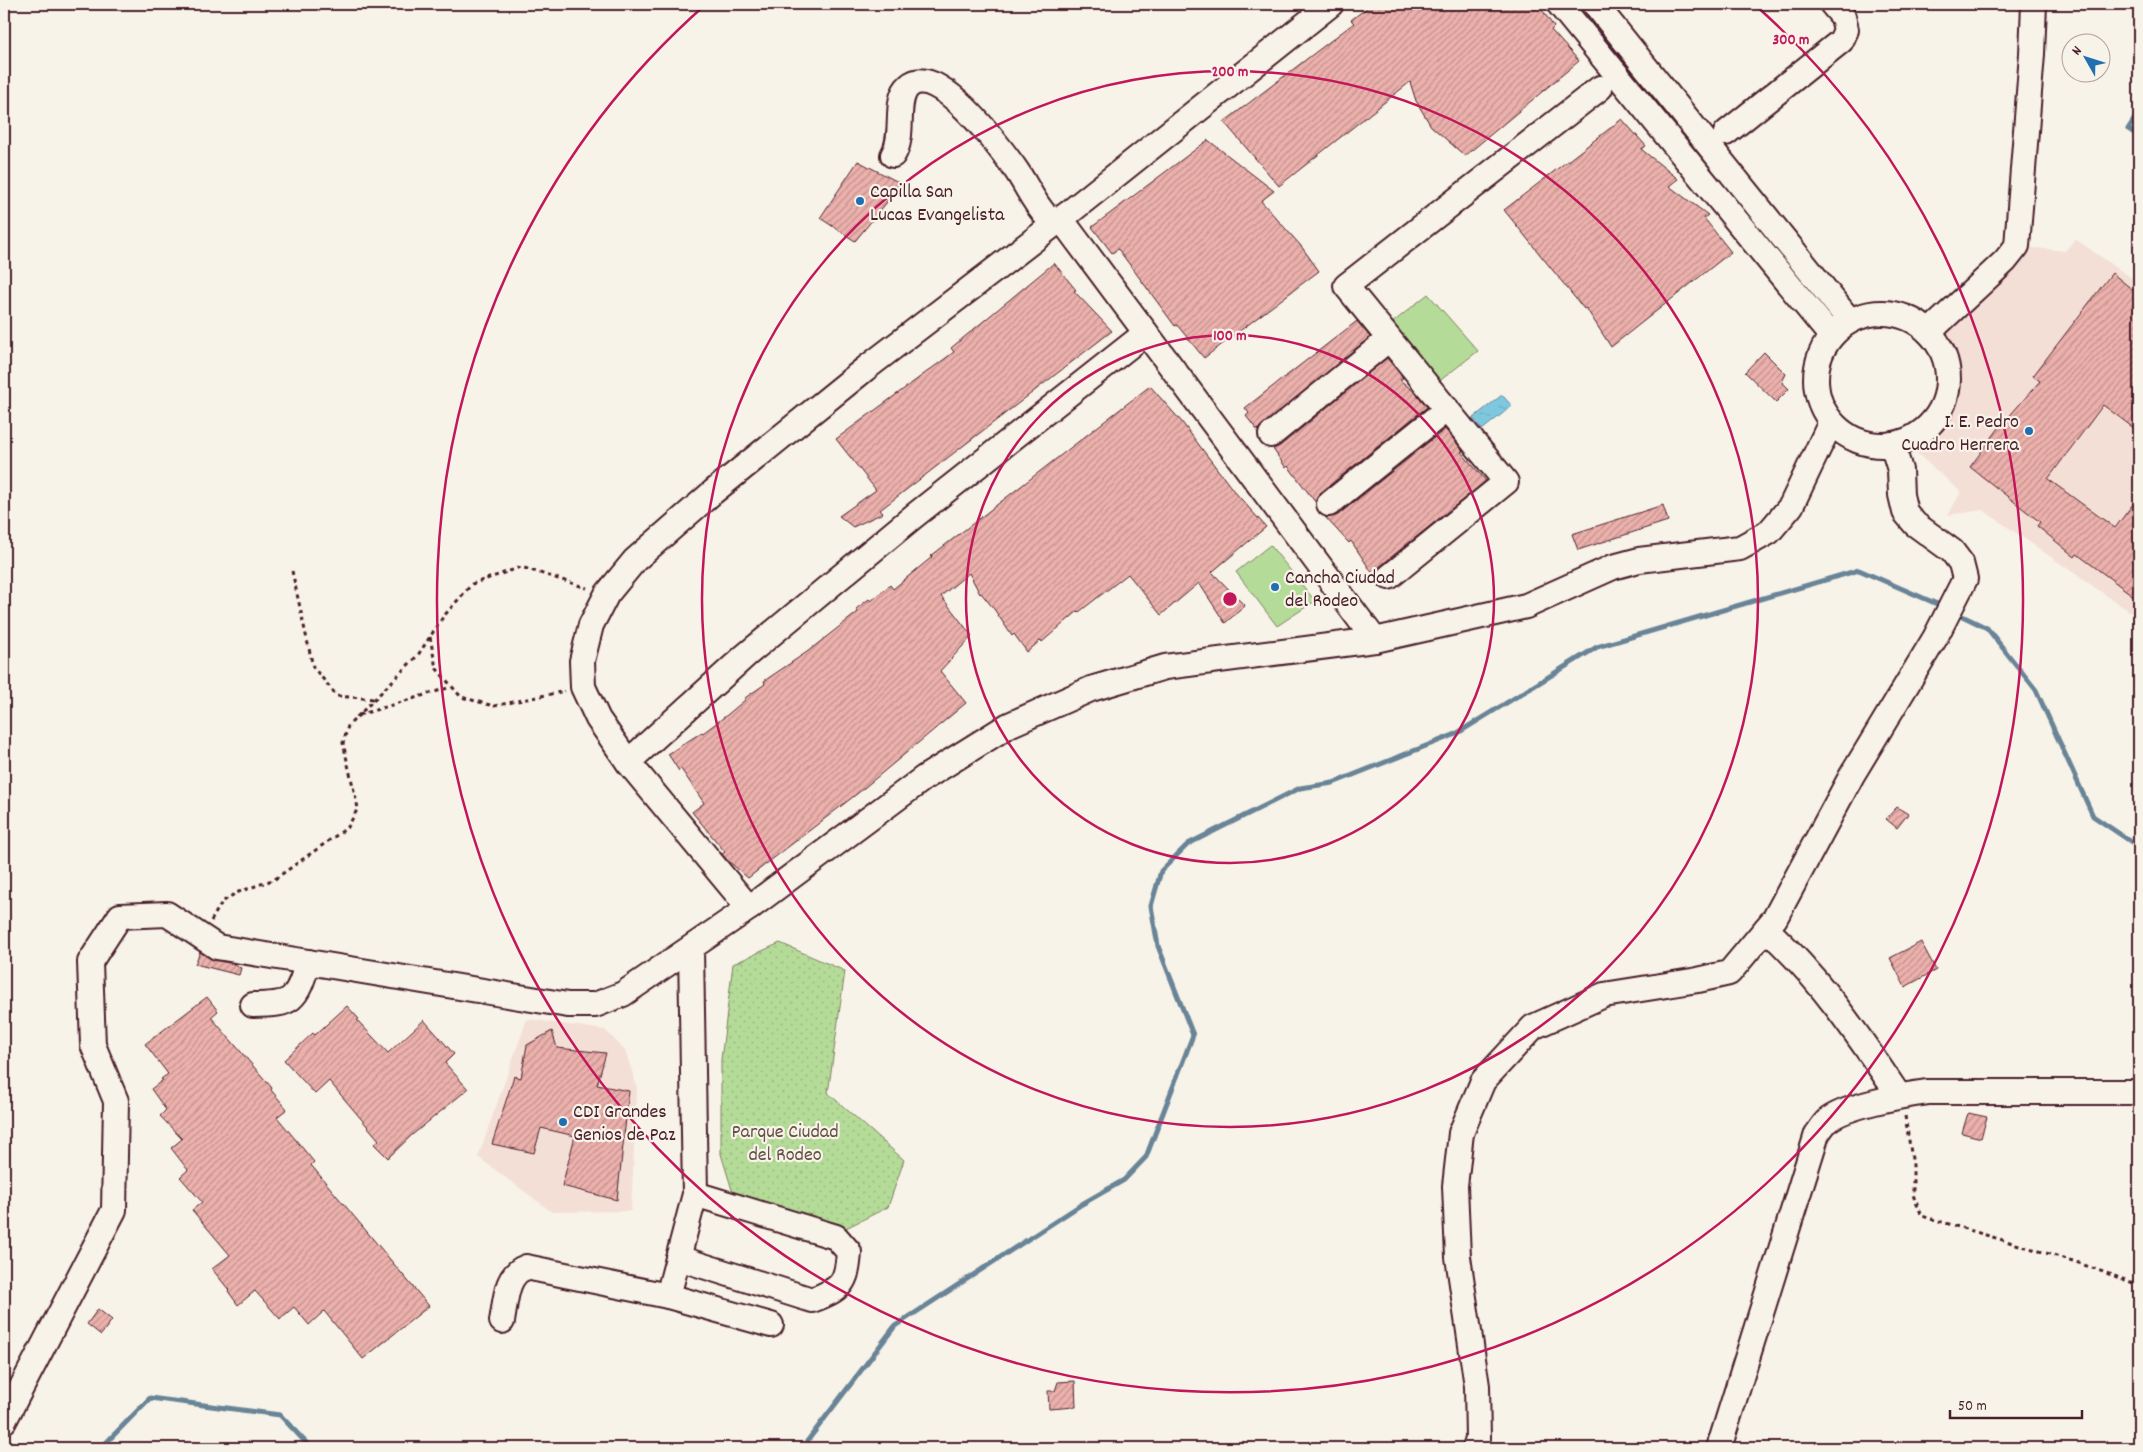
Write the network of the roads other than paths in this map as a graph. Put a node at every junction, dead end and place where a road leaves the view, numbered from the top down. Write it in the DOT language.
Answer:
graph roads {
  1 [pos="1331,4"];
  2 [pos="1559,4"];
  3 [pos="1595,4"];
  4 [pos="1832,4"];
  5 [pos="2034,4"];
  6 [pos="1600,88"];
  7 [pos="1726,133"];
  8 [pos="893,155"];
  9 [pos="1060,219"];
  10 [pos="1850,321"];
  11 [pos="1929,332"];
  12 [pos="1146,334"];
  13 [pos="1831,336"];
  14 [pos="1389,338"];
  15 [pos="1447,409"];
  16 [pos="1831,422"];
  17 [pos="1271,434"];
  18 [pos="1892,444"];
  19 [pos="1329,504"];
  20 [pos="1389,577"];
  21 [pos="1375,640"];
  22 [pos="628,762"];
  23 [pos="749,908"];
  24 [pos="1766,929"];
  25 [pos="691,949"];
  26 [pos="308,962"];
  27 [pos="253,1005"];
  28 [pos="2139,1092"];
  29 [pos="1899,1096"];
  30 [pos="695,1194"];
  31 [pos="678,1258"];
  32 [pos="668,1296"];
  33 [pos="502,1320"];
  34 [pos="771,1325"];
  35 [pos="4,1421"];
  36 [pos="1475,1448"];
  37 [pos="1719,1448"];
  1 -- 9 [label="street"];
  2 -- 13 [label="street"];
  3 -- 10 [label="street"];
  4 -- 7 [label="street"];
  5 -- 11 [label="street"];
  6 -- 14 [label="street"];
  8 -- 9 [label="street"];
  9 -- 12 [label="street"];
  9 -- 22 [label="street"];
  10 -- 11 [label="street"];
  10 -- 13 [label="street"];
  11 -- 18 [label="street"];
  12 -- 21 [label="street"];
  12 -- 22 [label="street"];
  13 -- 16 [label="street"];
  14 -- 15 [label="street"];
  14 -- 17 [label="street"];
  15 -- 19 [label="street"];
  15 -- 20 [label="street"];
  16 -- 18 [label="street"];
  16 -- 21 [label="street"];
  18 -- 24 [label="street"];
  21 -- 23 [label="street"];
  22 -- 23 [label="street"];
  23 -- 25 [label="street"];
  24 -- 29 [label="street"];
  24 -- 36 [label="street"];
  25 -- 26 [label="street"];
  25 -- 30 [label="street"];
  26 -- 27 [label="street"];
  26 -- 35 [label="street"];
  28 -- 29 [label="street"];
  29 -- 37 [label="street"];
  30 -- 31 [label="street"];
  30 -- 31 [label="street"];
  31 -- 32 [label="street"];
  32 -- 33 [label="street"];
  32 -- 34 [label="street"];
}
